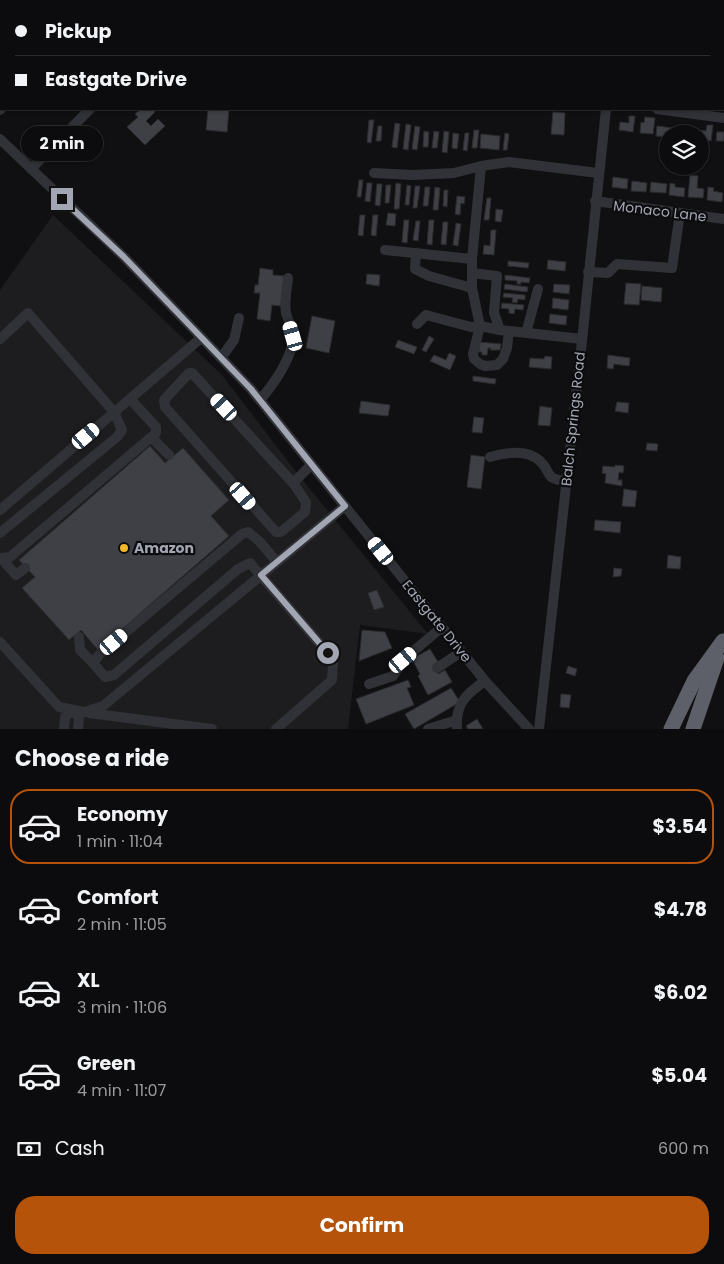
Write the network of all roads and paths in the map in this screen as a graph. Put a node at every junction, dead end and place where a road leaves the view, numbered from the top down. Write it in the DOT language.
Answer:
graph roads {
  1 [pos="89,110"];
  2 [pos="606,110"];
  3 [pos="664,110"];
  4 [pos="724,118"];
  5 [pos="0,139"];
  6 [pos="482,166"];
  7 [pos="31,169"];
  8 [pos="598,172"];
  9 [pos="374,173"];
  10 [pos="595,201"];
  11 [pos="680,213"];
  12 [pos="724,219"];
  13 [pos="385,250"];
  14 [pos="416,253"];
  15 [pos="472,259"];
  16 [pos="588,272"];
  17 [pos="472,273"];
  18 [pos="288,278"];
  19 [pos="472,288"];
  20 [pos="538,289"];
  21 [pos="239,318"];
  22 [pos="417,324"];
  23 [pos="480,326"];
  24 [pos="504,331"];
  25 [pos="526,333"];
  26 [pos="201,338"];
  27 [pos="0,339"];
  28 [pos="582,340"];
  29 [pos="221,358"];
  30 [pos="130,399"];
  31 [pos="260,400"];
  32 [pos="114,412"];
  33 [pos="152,438"];
  34 [pos="169,455"];
  35 [pos="490,457"];
  36 [pos="311,465"];
  37 [pos="566,481"];
  38 [pos="293,482"];
  39 [pos="345,506"];
  40 [pos="0,510"];
  41 [pos="0,533"];
  42 [pos="0,558"];
  43 [pos="278,562"];
  44 [pos="25,568"];
  45 [pos="261,575"];
  46 [pos="442,628"];
  47 [pos="79,637"];
  48 [pos="723,639"];
  49 [pos="0,642"];
  50 [pos="462,652"];
  51 [pos="93,663"];
  52 [pos="437,668"];
  53 [pos="485,681"];
  54 [pos="369,684"];
  55 [pos="73,710"];
  56 [pos="84,712"];
  57 [pos="457,724"];
  58 [pos="524,727"];
  59 [pos="64,729"];
  60 [pos="78,729"];
  61 [pos="212,729"];
  62 [pos="276,729"];
  63 [pos="428,729"];
  64 [pos="539,729"];
  65 [pos="671,729"];
  66 [pos="693,729"];
  1 -- 7 [label="street"];
  2 -- 8 [label="street, Balch Springs Road"];
  3 -- 4 [label="street"];
  5 -- 7 [label="street, Eastgate Drive"];
  6 -- 8 [label="street"];
  6 -- 9 [label="street"];
  6 -- 15 [label="street"];
  7 -- 26 [label="street, Eastgate Drive"];
  8 -- 10 [label="street, Balch Springs Road"];
  10 -- 11 [label="street, Monaco Lane"];
  10 -- 16 [label="street, Balch Springs Road"];
  11 -- 12 [label="street, Monaco Lane"];
  11 -- 16 [label="street"];
  13 -- 14 [label="street"];
  14 -- 15 [label="street"];
  14 -- 19 [label="street"];
  15 -- 17 [label="street"];
  16 -- 28 [label="street, Balch Springs Road"];
  17 -- 19 [label="street"];
  17 -- 24 [label="street"];
  18 -- 31 [label="street"];
  19 -- 23 [label="street"];
  20 -- 25 [label="street"];
  21 -- 29 [label="street"];
  22 -- 23 [label="street"];
  23 -- 24 [label="street"];
  23 -- 24 [label="street"];
  24 -- 25 [label="street"];
  25 -- 28 [label="street"];
  26 -- 29 [label="street, Eastgate Drive"];
  26 -- 30 [label="street"];
  27 -- 32 [label="street"];
  28 -- 37 [label="street, Balch Springs Road"];
  29 -- 31 [label="street, Eastgate Drive"];
  30 -- 32 [label="street"];
  30 -- 33 [label="street"];
  31 -- 36 [label="street, Eastgate Drive"];
  32 -- 40 [label="street"];
  32 -- 41 [label="street"];
  33 -- 34 [label="street"];
  33 -- 42 [label="street"];
  35 -- 37 [label="street"];
  36 -- 38 [label="street"];
  36 -- 39 [label="street, Eastgate Drive"];
  37 -- 64 [label="street, Balch Springs Road"];
  38 -- 38 [label="street"];
  39 -- 43 [label="street"];
  39 -- 46 [label="street, Eastgate Drive"];
  42 -- 44 [label="street"];
  43 -- 45 [label="street"];
  43 -- 51 [label="street"];
  45 -- 51 [label="street"];
  45 -- 56 [label="street"];
  45 -- 62 [label="street"];
  46 -- 50 [label="street, Eastgate Drive"];
  46 -- 54 [label="street"];
  47 -- 51 [label="street"];
  48 -- 65 [label="highway"];
  48 -- 66 [label="highway"];
  49 -- 55 [label="street"];
  50 -- 52 [label="street"];
  50 -- 53 [label="street, Eastgate Drive"];
  53 -- 57 [label="street"];
  53 -- 58 [label="street, Eastgate Drive"];
  55 -- 56 [label="street"];
  55 -- 59 [label="street"];
  55 -- 60 [label="street"];
  56 -- 61 [label="street"];
  57 -- 63 [label="street"];
}
